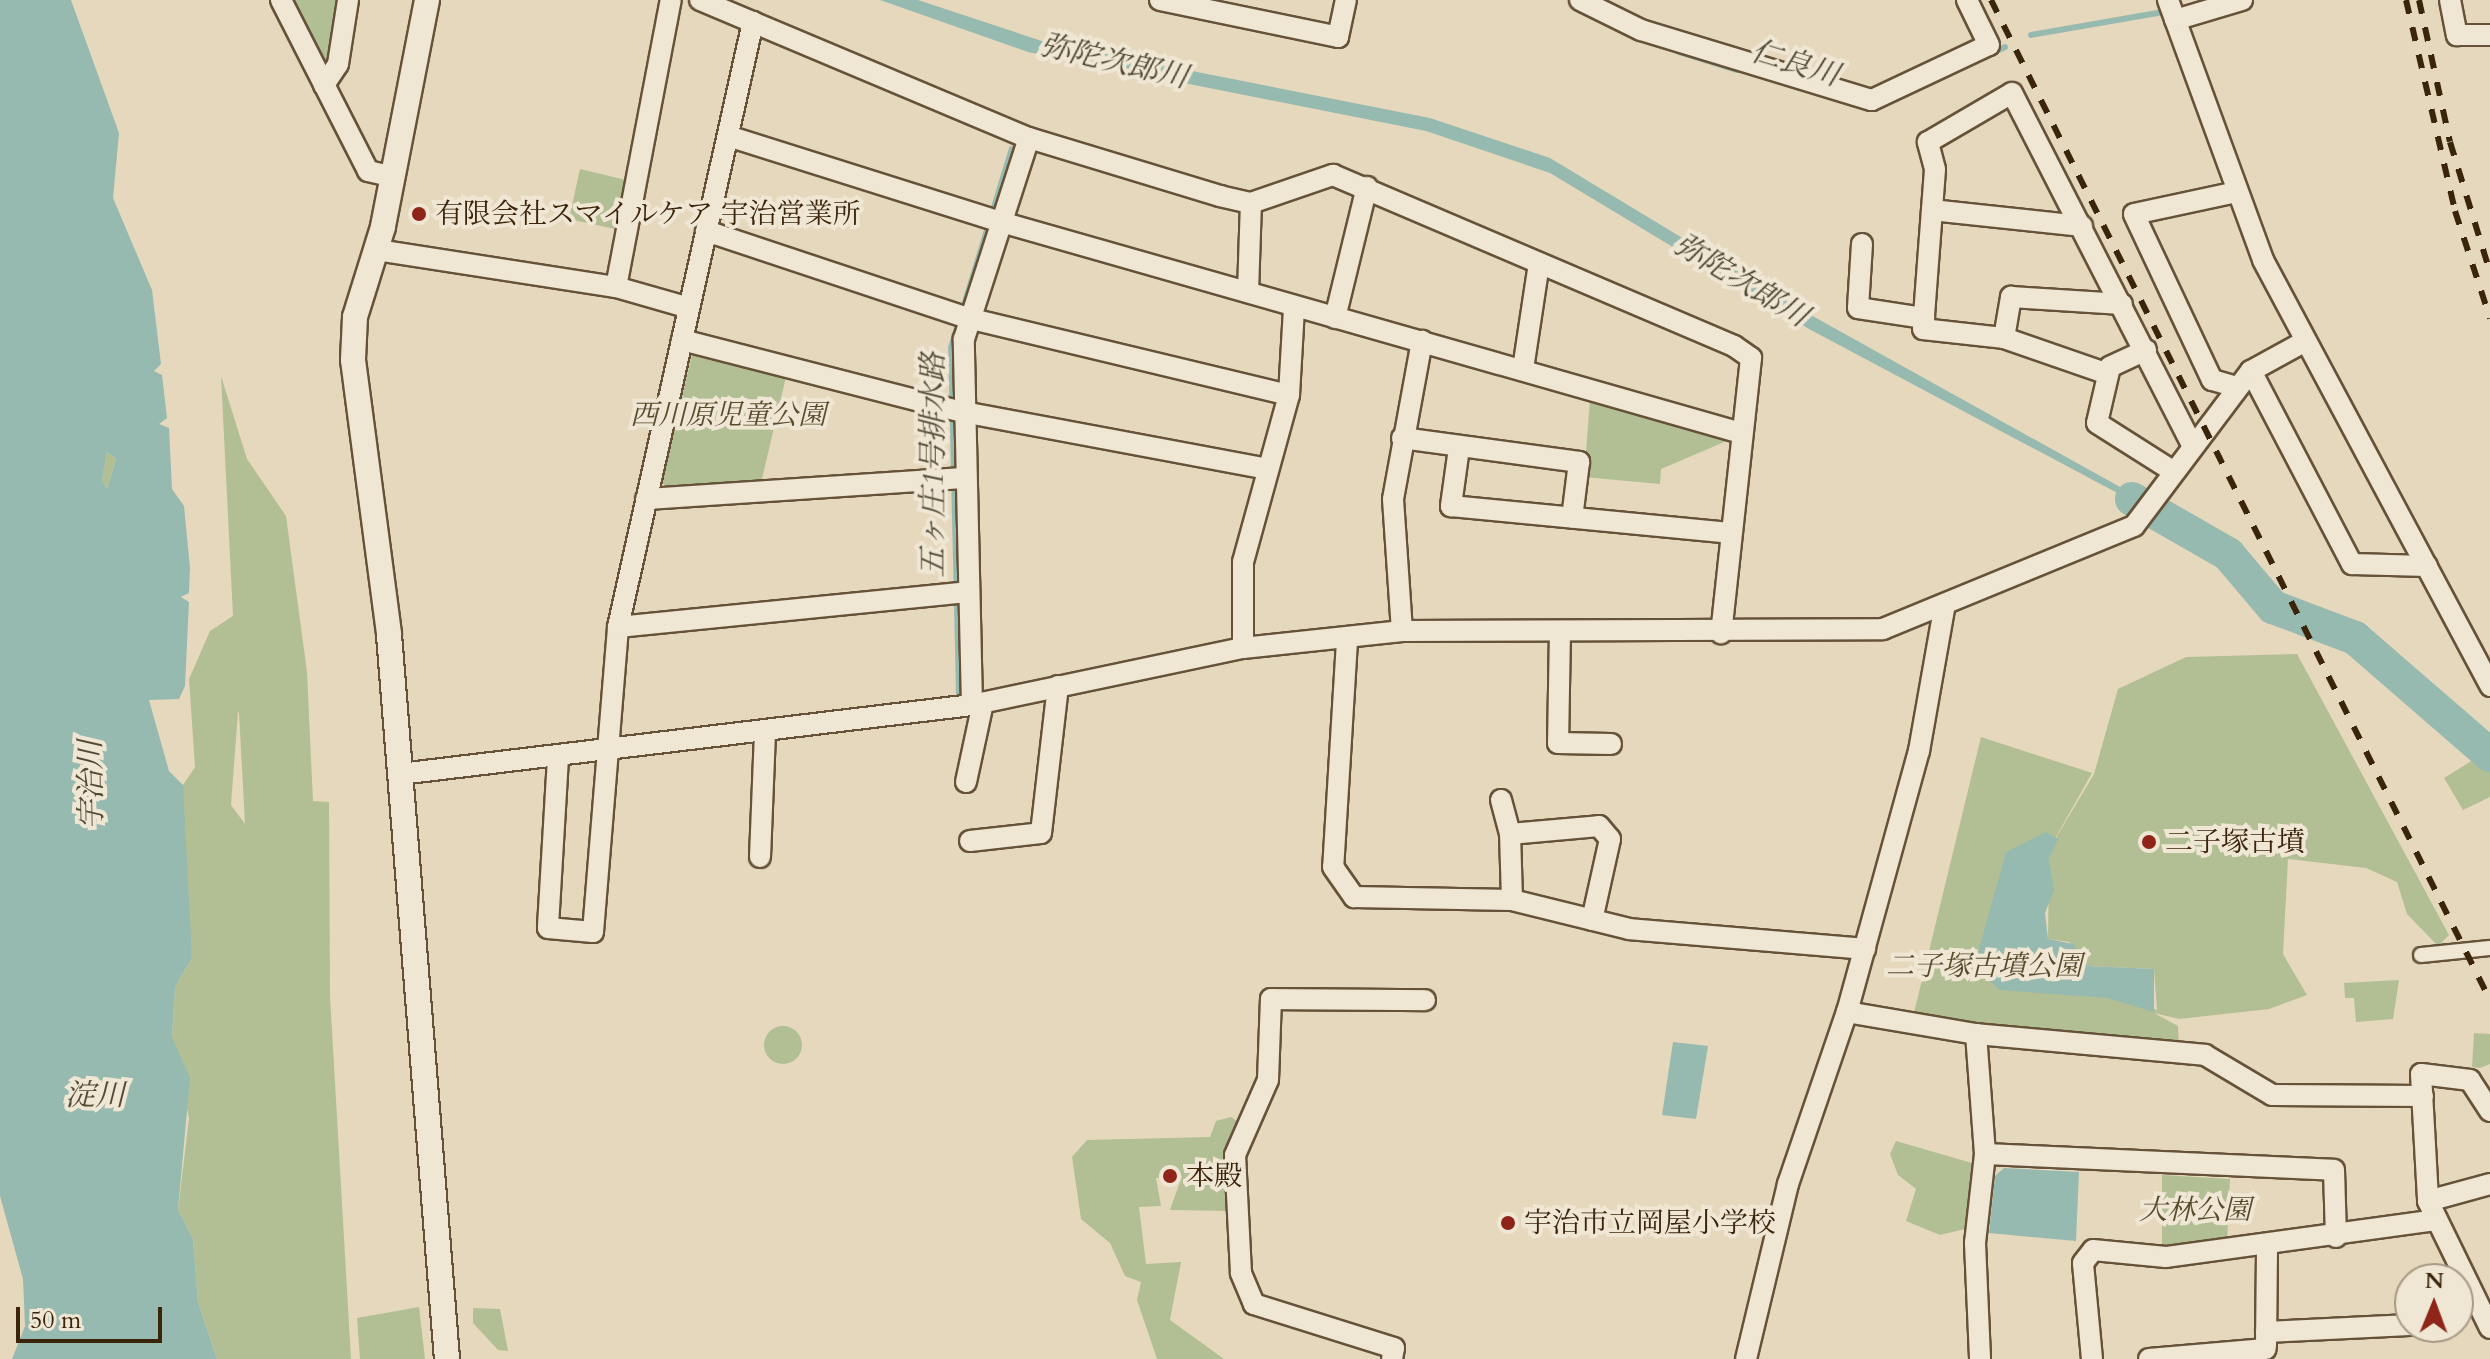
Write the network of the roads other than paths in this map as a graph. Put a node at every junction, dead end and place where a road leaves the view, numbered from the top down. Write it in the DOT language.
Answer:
graph roads {
  1 [pos="281,0"];
  2 [pos="348,0"];
  3 [pos="427,0"];
  4 [pos="671,0"];
  5 [pos="700,0"];
  6 [pos="1160,0"];
  7 [pos="1346,0"];
  8 [pos="1580,0"];
  9 [pos="1967,0"];
  10 [pos="2242,0"];
  11 [pos="2450,0"];
  12 [pos="2172,13"];
  13 [pos="753,22"];
  14 [pos="2490,35"];
  15 [pos="324,85"];
  16 [pos="728,136"];
  17 [pos="1029,138"];
  18 [pos="394,177"];
  19 [pos="1367,187"];
  20 [pos="2237,192"];
  21 [pos="1251,203"];
  22 [pos="1932,210"];
  23 [pos="993,220"];
  24 [pos="2082,226"];
  25 [pos="706,231"];
  26 [pos="1862,244"];
  27 [pos="377,250"];
  28 [pos="1539,263"];
  29 [pos="616,287"];
  30 [pos="1248,292"];
  31 [pos="2122,304"];
  32 [pos="1294,307"];
  33 [pos="689,308"];
  34 [pos="961,315"];
  35 [pos="1335,318"];
  36 [pos="1924,318"];
  37 [pos="2004,338"];
  38 [pos="682,340"];
  39 [pos="1422,341"];
  40 [pos="2302,343"];
  41 [pos="2146,350"];
  42 [pos="1523,369"];
  43 [pos="2251,371"];
  44 [pos="2108,374"];
  45 [pos="2237,387"];
  46 [pos="1289,395"];
  47 [pos="955,410"];
  48 [pos="1741,433"];
  49 [pos="1402,438"];
  50 [pos="2191,443"];
  51 [pos="1459,448"];
  52 [pos="1267,469"];
  53 [pos="2171,470"];
  54 [pos="957,478"];
  55 [pos="646,499"];
  56 [pos="1572,518"];
  57 [pos="1730,533"];
  58 [pos="2427,566"];
  59 [pos="959,593"];
  60 [pos="1945,604"];
  61 [pos="618,627"];
  62 [pos="1402,631"];
  63 [pos="1560,631"];
  64 [pos="1721,633"];
  65 [pos="1347,641"];
  66 [pos="1243,648"];
  67 [pos="1058,686"];
  68 [pos="2490,686"];
  69 [pos="978,704"];
  70 [pos="765,733"];
  71 [pos="1611,744"];
  72 [pos="609,753"];
  73 [pos="558,758"];
  74 [pos="400,774"];
  75 [pos="966,782"];
  76 [pos="1501,800"];
  77 [pos="1510,834"];
  78 [pos="970,841"];
  79 [pos="760,857"];
  80 [pos="1512,900"];
  81 [pos="1592,920"];
  82 [pos="2490,948"];
  83 [pos="1865,949"];
  84 [pos="2421,955"];
  85 [pos="1425,1000"];
  86 [pos="1847,1012"];
  87 [pos="1976,1034"];
  88 [pos="2423,1096"];
  89 [pos="2490,1111"];
  90 [pos="1985,1154"];
  91 [pos="2490,1184"];
  92 [pos="2432,1210"];
  93 [pos="2336,1237"];
  94 [pos="2267,1246"];
  95 [pos="2452,1263"];
  96 [pos="2474,1310"];
  97 [pos="2394,1327"];
  98 [pos="2490,1328"];
  99 [pos="2266,1347"];
  100 [pos="447,1359"];
  101 [pos="1392,1359"];
  102 [pos="1746,1359"];
  103 [pos="1980,1359"];
  104 [pos="2092,1359"];
  105 [pos="2149,1359"];
  1 -- 15 [label="street"];
  2 -- 15 [label="street"];
  3 -- 18 [label="street"];
  4 -- 29 [label="street"];
  5 -- 13 [label="street"];
  6 -- 7 [label="street"];
  8 -- 9 [label="street"];
  10 -- 12 [label="street"];
  11 -- 14 [label="street"];
  12 -- 20 [label="street"];
  13 -- 16 [label="street"];
  13 -- 17 [label="street"];
  15 -- 18 [label="street"];
  16 -- 23 [label="street"];
  16 -- 25 [label="street"];
  17 -- 21 [label="street"];
  17 -- 23 [label="street"];
  18 -- 27 [label="street"];
  19 -- 21 [label="street"];
  19 -- 28 [label="street"];
  19 -- 35 [label="street"];
  20 -- 40 [label="street"];
  20 -- 45 [label="street"];
  21 -- 30 [label="street"];
  22 -- 24 [label="street"];
  22 -- 24 [label="street"];
  22 -- 36 [label="street"];
  23 -- 30 [label="street"];
  23 -- 34 [label="street"];
  24 -- 31 [label="street"];
  25 -- 33 [label="street"];
  25 -- 34 [label="street"];
  26 -- 36 [label="street"];
  27 -- 29 [label="street"];
  27 -- 74 [label="street"];
  28 -- 42 [label="street"];
  28 -- 48 [label="street"];
  29 -- 33 [label="street"];
  30 -- 32 [label="street"];
  31 -- 37 [label="street"];
  31 -- 41 [label="street"];
  32 -- 35 [label="street"];
  32 -- 46 [label="street"];
  33 -- 38 [label="street"];
  34 -- 46 [label="street"];
  34 -- 47 [label="street"];
  35 -- 39 [label="street"];
  36 -- 37 [label="street"];
  37 -- 44 [label="street"];
  38 -- 47 [label="street"];
  38 -- 55 [label="street"];
  39 -- 42 [label="street"];
  39 -- 49 [label="street"];
  40 -- 43 [label="street"];
  40 -- 58 [label="street"];
  41 -- 44 [label="street"];
  41 -- 50 [label="street"];
  42 -- 48 [label="street"];
  43 -- 45 [label="street"];
  43 -- 58 [label="street"];
  44 -- 53 [label="street"];
  45 -- 50 [label="street"];
  46 -- 52 [label="street"];
  47 -- 52 [label="street"];
  47 -- 54 [label="street"];
  48 -- 57 [label="street"];
  49 -- 51 [label="street"];
  49 -- 62 [label="street"];
  50 -- 53 [label="street"];
  51 -- 56 [label="street"];
  51 -- 56 [label="street"];
  52 -- 66 [label="street"];
  53 -- 60 [label="street"];
  54 -- 55 [label="street"];
  54 -- 59 [label="street"];
  55 -- 61 [label="street"];
  56 -- 57 [label="street"];
  57 -- 64 [label="street"];
  58 -- 68 [label="street"];
  59 -- 61 [label="street"];
  59 -- 69 [label="street"];
  60 -- 64 [label="street"];
  60 -- 83 [label="street"];
  61 -- 72 [label="street"];
  62 -- 63 [label="street"];
  62 -- 65 [label="street"];
  63 -- 64 [label="street"];
  63 -- 71 [label="street"];
  65 -- 66 [label="street"];
  65 -- 80 [label="street"];
  66 -- 67 [label="street"];
  67 -- 69 [label="street"];
  67 -- 78 [label="street"];
  69 -- 70 [label="street"];
  69 -- 75 [label="street"];
  70 -- 72 [label="street"];
  70 -- 79 [label="street"];
  72 -- 73 [label="street"];
  72 -- 73 [label="street"];
  73 -- 74 [label="street"];
  74 -- 100 [label="street"];
  76 -- 77 [label="street"];
  77 -- 80 [label="street"];
  77 -- 81 [label="street"];
  80 -- 81 [label="street"];
  81 -- 83 [label="street"];
  82 -- 84 [label="street"];
  83 -- 86 [label="street"];
  85 -- 101 [label="street"];
  86 -- 87 [label="street"];
  86 -- 102 [label="street"];
  87 -- 88 [label="street"];
  87 -- 90 [label="street"];
  88 -- 89 [label="street"];
  88 -- 92 [label="street"];
  90 -- 93 [label="street"];
  90 -- 103 [label="street"];
  91 -- 92 [label="street"];
  92 -- 93 [label="street"];
  92 -- 95 [label="street"];
  93 -- 94 [label="street"];
  94 -- 99 [label="street"];
  94 -- 104 [label="street"];
  96 -- 98 [label="street"];
  97 -- 99 [label="street"];
  99 -- 105 [label="street"];
}
